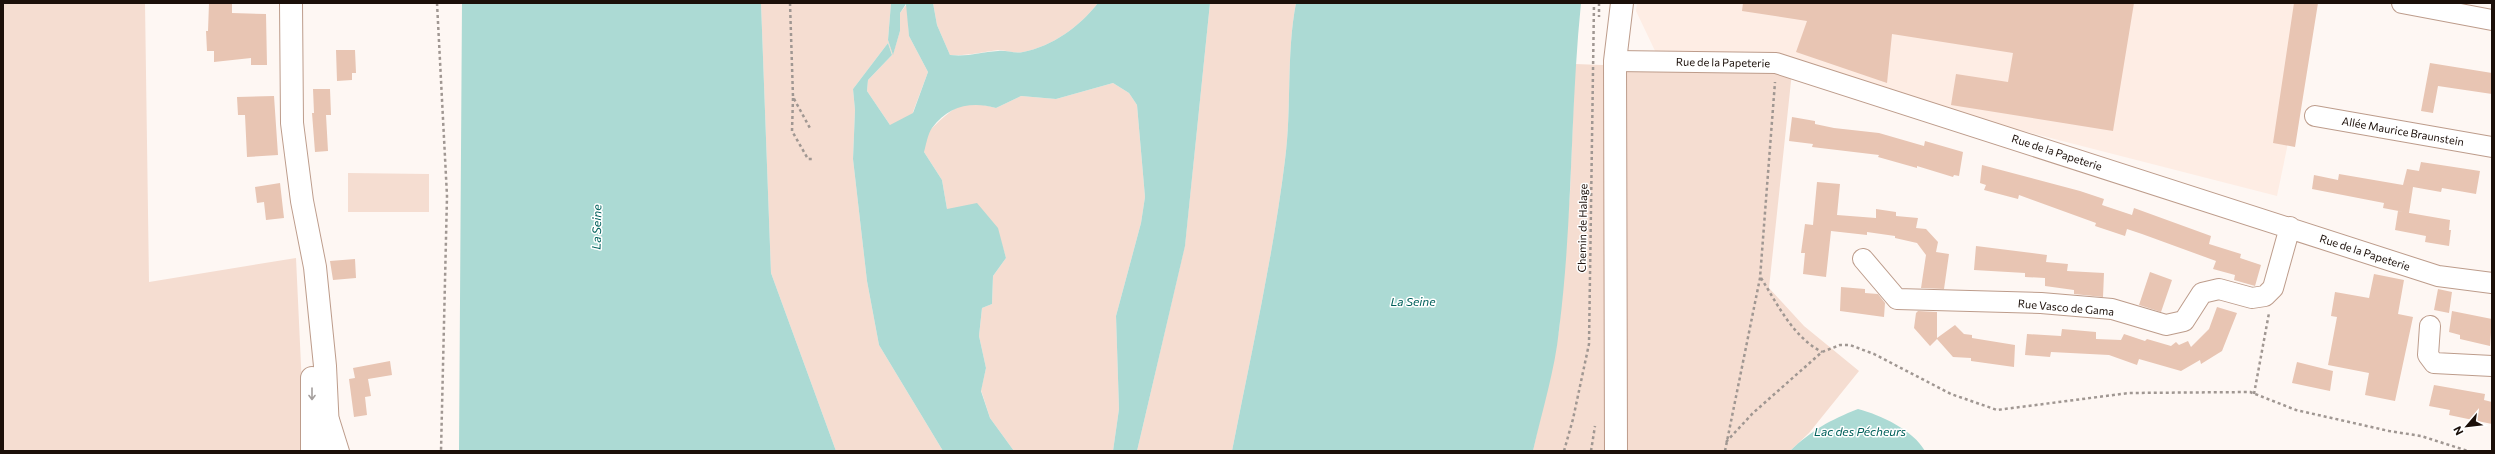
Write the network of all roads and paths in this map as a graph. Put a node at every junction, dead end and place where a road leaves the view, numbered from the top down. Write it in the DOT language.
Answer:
graph roads {
  1 [pos="291,3"];
  2 [pos="438,3"];
  3 [pos="790,3"];
  4 [pos="1594,3"];
  5 [pos="1622,3"];
  6 [pos="2402,3"];
  7 [pos="2492,20"];
  8 [pos="1615,61"];
  9 [pos="1776,63"];
  10 [pos="793,97"];
  11 [pos="2315,116"];
  12 [pos="812,130"];
  13 [pos="2492,147"];
  14 [pos="812,159"];
  15 [pos="302,201"];
  16 [pos="2290,227"];
  17 [pos="1863,259"];
  18 [pos="1760,278"];
  19 [pos="2492,283"];
  20 [pos="2270,291"];
  21 [pos="2430,326"];
  22 [pos="1822,352"];
  23 [pos="2492,366"];
  24 [pos="2254,394"];
  25 [pos="328,413"];
  26 [pos="1726,442"];
  27 [pos="312,451"];
  28 [pos="329,451"];
  29 [pos="344,451"];
  30 [pos="441,451"];
  31 [pos="1564,451"];
  32 [pos="1616,451"];
  33 [pos="1725,451"];
  34 [pos="2468,451"];
  1 -- 15 [label="main road"];
  2 -- 30 [label="path"];
  3 -- 10 [label="path"];
  4 -- 31 [label="path, Chemin de Halage"];
  5 -- 8 [label="main road"];
  6 -- 7 [label="street"];
  8 -- 9 [label="street, Rue de la Papeterie"];
  8 -- 32 [label="main road"];
  9 -- 16 [label="street, Rue de la Papeterie"];
  9 -- 18 [label="path"];
  10 -- 12 [label="path"];
  10 -- 14 [label="path"];
  11 -- 13 [label="street, Allée Maurice Braunstein"];
  15 -- 25 [label="main road"];
  15 -- 27 [label="main road, one-way"];
  16 -- 19 [label="street, Rue de la Papeterie"];
  16 -- 20 [label="street"];
  17 -- 20 [label="street, Rue Vasco de Gama"];
  18 -- 22 [label="path"];
  18 -- 26 [label="path"];
  20 -- 24 [label="path"];
  21 -- 23 [label="street"];
  22 -- 24 [label="path"];
  22 -- 26 [label="path"];
  24 -- 34 [label="path"];
  25 -- 28 [label="main road"];
  25 -- 29 [label="lane"];
  26 -- 33 [label="path"];
}
